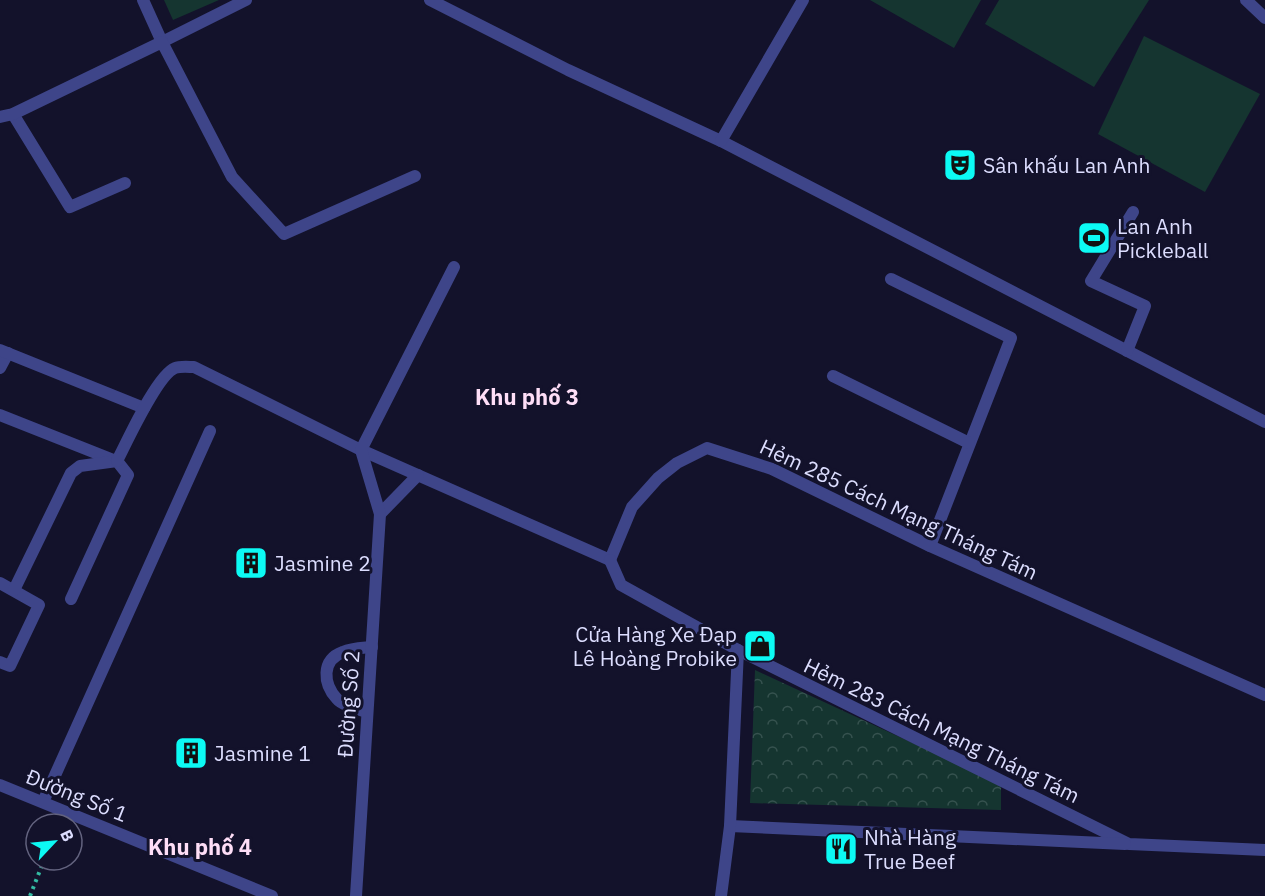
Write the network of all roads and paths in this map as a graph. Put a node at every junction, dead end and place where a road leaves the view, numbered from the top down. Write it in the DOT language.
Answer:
graph roads {
  1 [pos="143,0"];
  2 [pos="246,0"];
  3 [pos="430,0"];
  4 [pos="803,0"];
  5 [pos="1246,0"];
  6 [pos="448,4"];
  7 [pos="1265,18"];
  8 [pos="162,42"];
  9 [pos="6,116"];
  10 [pos="721,141"];
  11 [pos="415,176"];
  12 [pos="125,183"];
  13 [pos="1133,212"];
  14 [pos="454,267"];
  15 [pos="891,279"];
  16 [pos="4,351"];
  17 [pos="1127,351"];
  18 [pos="0,368"];
  19 [pos="834,376"];
  20 [pos="144,408"];
  21 [pos="0,415"];
  22 [pos="1265,423"];
  23 [pos="210,431"];
  24 [pos="969,443"];
  25 [pos="361,450"];
  26 [pos="117,461"];
  27 [pos="418,476"];
  28 [pos="380,514"];
  29 [pos="930,546"];
  30 [pos="609,560"];
  31 [pos="0,583"];
  32 [pos="14,590"];
  33 [pos="71,599"];
  34 [pos="372,647"];
  35 [pos="738,650"];
  36 [pos="0,662"];
  37 [pos="1265,695"];
  38 [pos="367,712"];
  39 [pos="0,785"];
  40 [pos="43,802"];
  41 [pos="730,826"];
  42 [pos="1129,844"];
  43 [pos="1265,850"];
  44 [pos="39,872"];
  45 [pos="30,896"];
  46 [pos="272,896"];
  47 [pos="356,896"];
  48 [pos="721,896"];
  1 -- 8 [label="street"];
  2 -- 8 [label="street"];
  3 -- 6 [label="street"];
  4 -- 10 [label="street"];
  5 -- 7 [label="street"];
  6 -- 10 [label="street"];
  8 -- 9 [label="street"];
  8 -- 11 [label="street"];
  9 -- 12 [label="street"];
  10 -- 17 [label="street"];
  13 -- 17 [label="street"];
  14 -- 25 [label="street"];
  15 -- 24 [label="street"];
  16 -- 18 [label="street"];
  16 -- 20 [label="street"];
  17 -- 22 [label="street"];
  19 -- 24 [label="street"];
  20 -- 25 [label="street"];
  20 -- 26 [label="street"];
  21 -- 26 [label="street"];
  23 -- 40 [label="street"];
  24 -- 29 [label="street"];
  25 -- 27 [label="street"];
  25 -- 28 [label="street, Đường Số 2"];
  26 -- 32 [label="street"];
  26 -- 33 [label="street"];
  27 -- 28 [label="street"];
  27 -- 30 [label="street"];
  28 -- 34 [label="street, Đường Số 2"];
  29 -- 30 [label="street, Hẻm 285 Cách Mạng Tháng Tám"];
  29 -- 37 [label="street, Hẻm 285 Cách Mạng Tháng Tám"];
  30 -- 35 [label="street, Hẻm 283 Cách Mạng Tháng Tám"];
  31 -- 32 [label="street"];
  32 -- 36 [label="street"];
  34 -- 38 [label="street, Đường Số 2"];
  34 -- 38 [label="street"];
  35 -- 41 [label="street"];
  35 -- 42 [label="street, Hẻm 283 Cách Mạng Tháng Tám"];
  38 -- 47 [label="street, Đường Số 2"];
  39 -- 40 [label="street, Đường Số 1"];
  40 -- 46 [label="street, Đường Số 1"];
  41 -- 42 [label="street, Hẻm 283 Cách Mạng Tháng Tám"];
  41 -- 48 [label="street"];
  42 -- 43 [label="street, Hẻm 283 Cách Mạng Tháng Tám"];
  44 -- 45 [label="path"];
}
